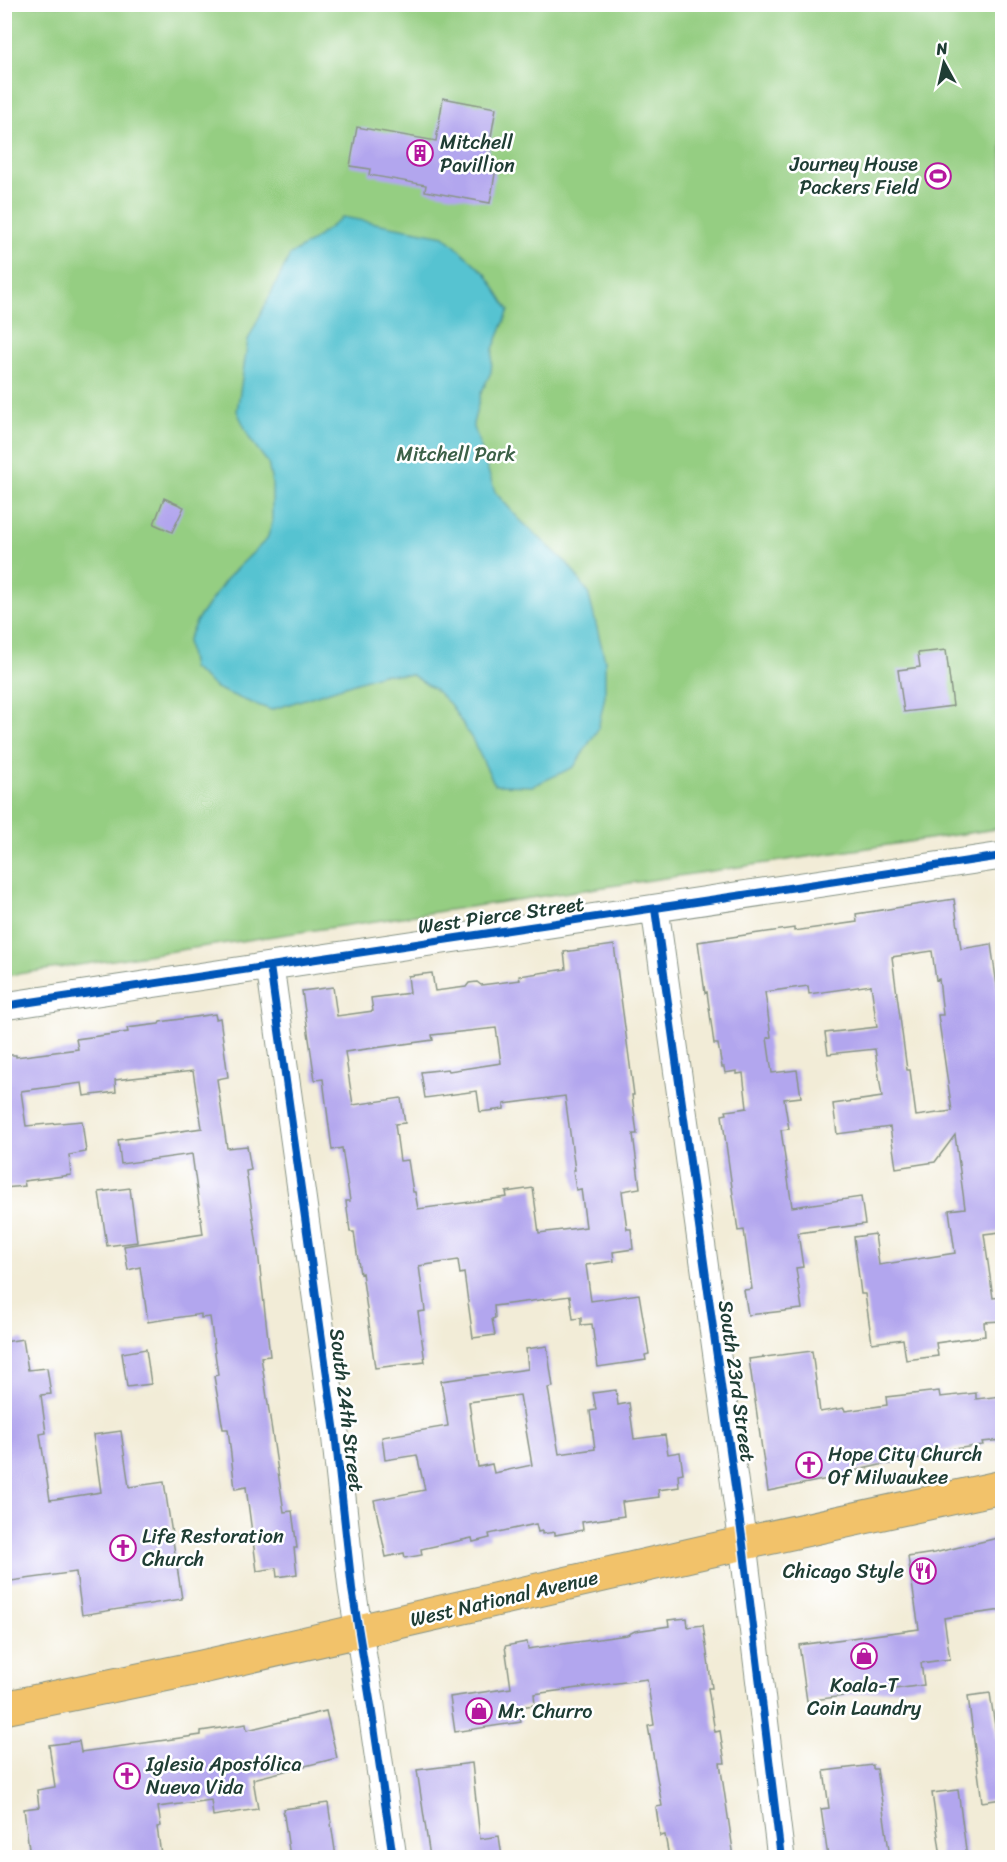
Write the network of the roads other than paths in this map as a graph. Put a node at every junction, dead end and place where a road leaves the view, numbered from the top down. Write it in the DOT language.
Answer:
graph roads {
  1 [pos="1002,856"];
  2 [pos="655,909"];
  3 [pos="270,966"];
  4 [pos="4,1006"];
  5 [pos="1002,1487"];
  6 [pos="742,1544"];
  7 [pos="358,1630"];
  8 [pos="4,1708"];
  9 [pos="393,1857"];
  10 [pos="781,1857"];
  1 -- 2 [label="street, West Pierce Street"];
  2 -- 3 [label="street, West Pierce Street"];
  2 -- 6 [label="street, South 23rd Street"];
  3 -- 4 [label="street, West Pierce Street"];
  3 -- 7 [label="street, South 24th Street"];
  5 -- 6 [label="main road, West National Avenue"];
  6 -- 7 [label="main road, West National Avenue"];
  6 -- 10 [label="street, South 23rd Street"];
  7 -- 8 [label="main road, West National Avenue"];
  7 -- 9 [label="street, South 24th Street"];
}
